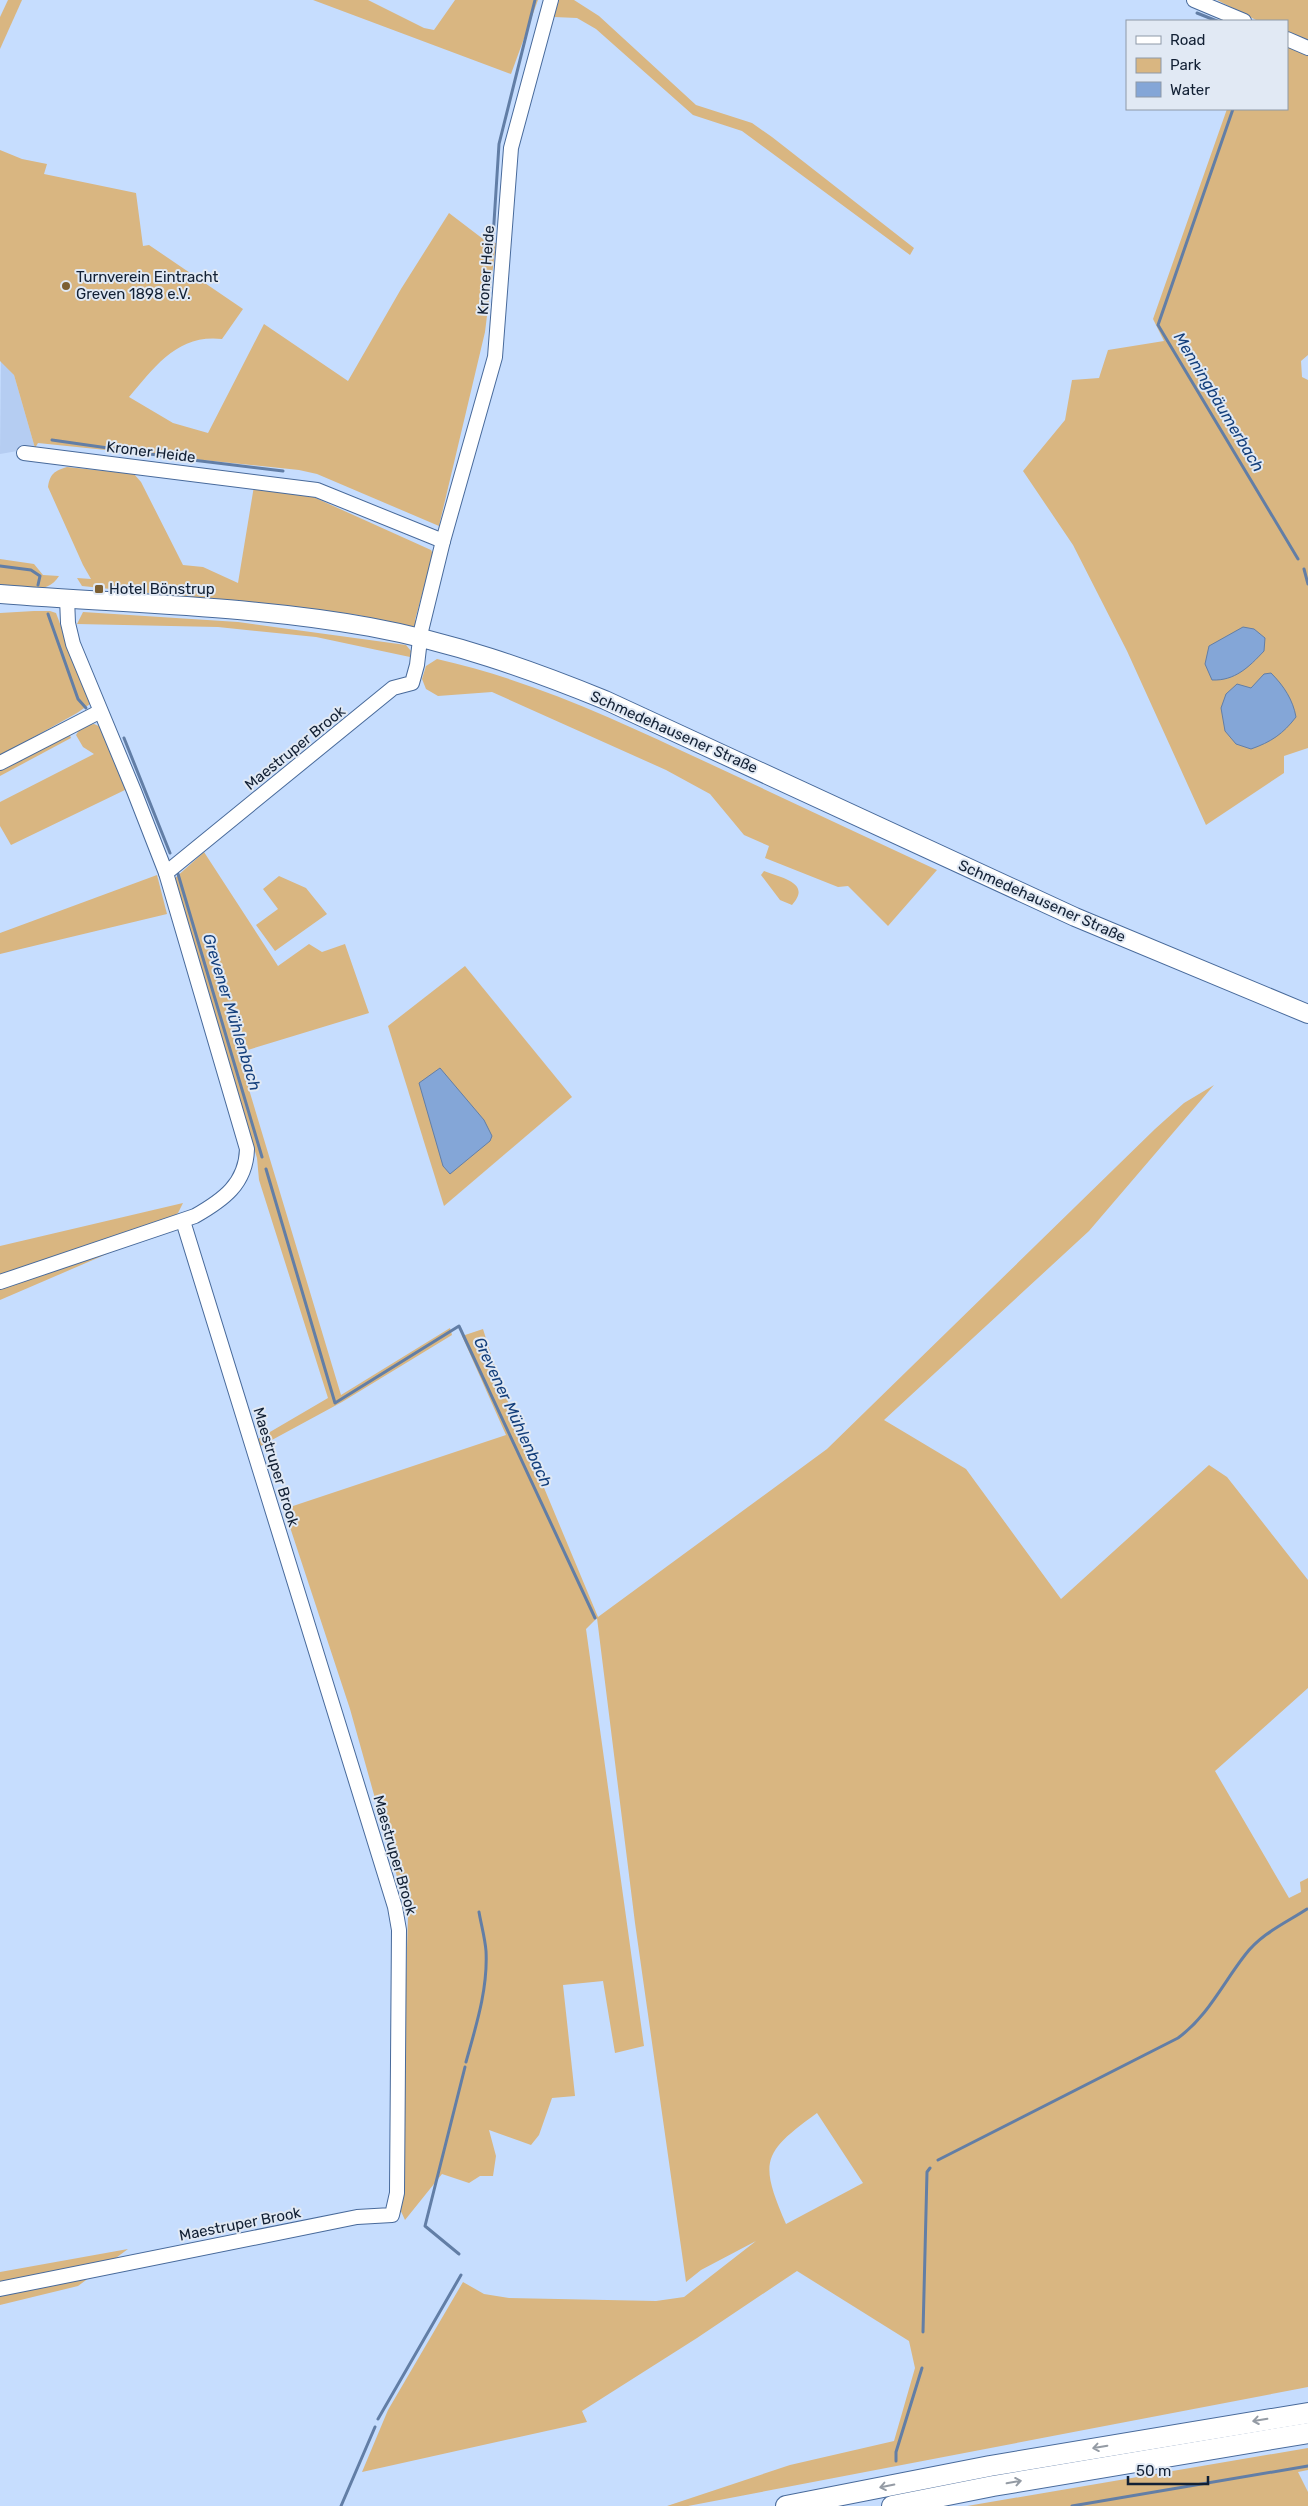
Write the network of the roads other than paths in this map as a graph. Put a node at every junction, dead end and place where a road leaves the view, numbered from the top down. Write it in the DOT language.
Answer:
graph roads {
  1 [pos="551,0"];
  2 [pos="1194,0"];
  3 [pos="1242,20"];
  4 [pos="1288,39"];
  5 [pos="1308,48"];
  6 [pos="24,453"];
  7 [pos="443,541"];
  8 [pos="0,594"];
  9 [pos="67,598"];
  10 [pos="420,638"];
  11 [pos="99,712"];
  12 [pos="0,763"];
  13 [pos="166,873"];
  14 [pos="1308,1014"];
  15 [pos="183,1221"];
  16 [pos="0,1282"];
  17 [pos="0,2289"];
  18 [pos="1308,2412"];
  19 [pos="1308,2433"];
  20 [pos="786,2506"];
  21 [pos="892,2506"];
  1 -- 7 [label="street, Kroner Heide"];
  2 -- 3 [label="street"];
  4 -- 5 [label="street"];
  6 -- 7 [label="street, Kroner Heide"];
  7 -- 10 [label="street, Kroner Heide"];
  8 -- 9 [label="main road, Schmedehausener Straße"];
  9 -- 10 [label="main road, Schmedehausener Straße"];
  9 -- 11 [label="street"];
  10 -- 13 [label="street, Maestruper Brook"];
  10 -- 14 [label="main road, Schmedehausener Straße"];
  11 -- 12 [label="street"];
  11 -- 13 [label="street"];
  13 -- 15 [label="street"];
  15 -- 16 [label="street"];
  15 -- 17 [label="street, Maestruper Brook"];
  18 -- 20 [label="highway, one-way"];
  21 -- 19 [label="highway, one-way"];
}
